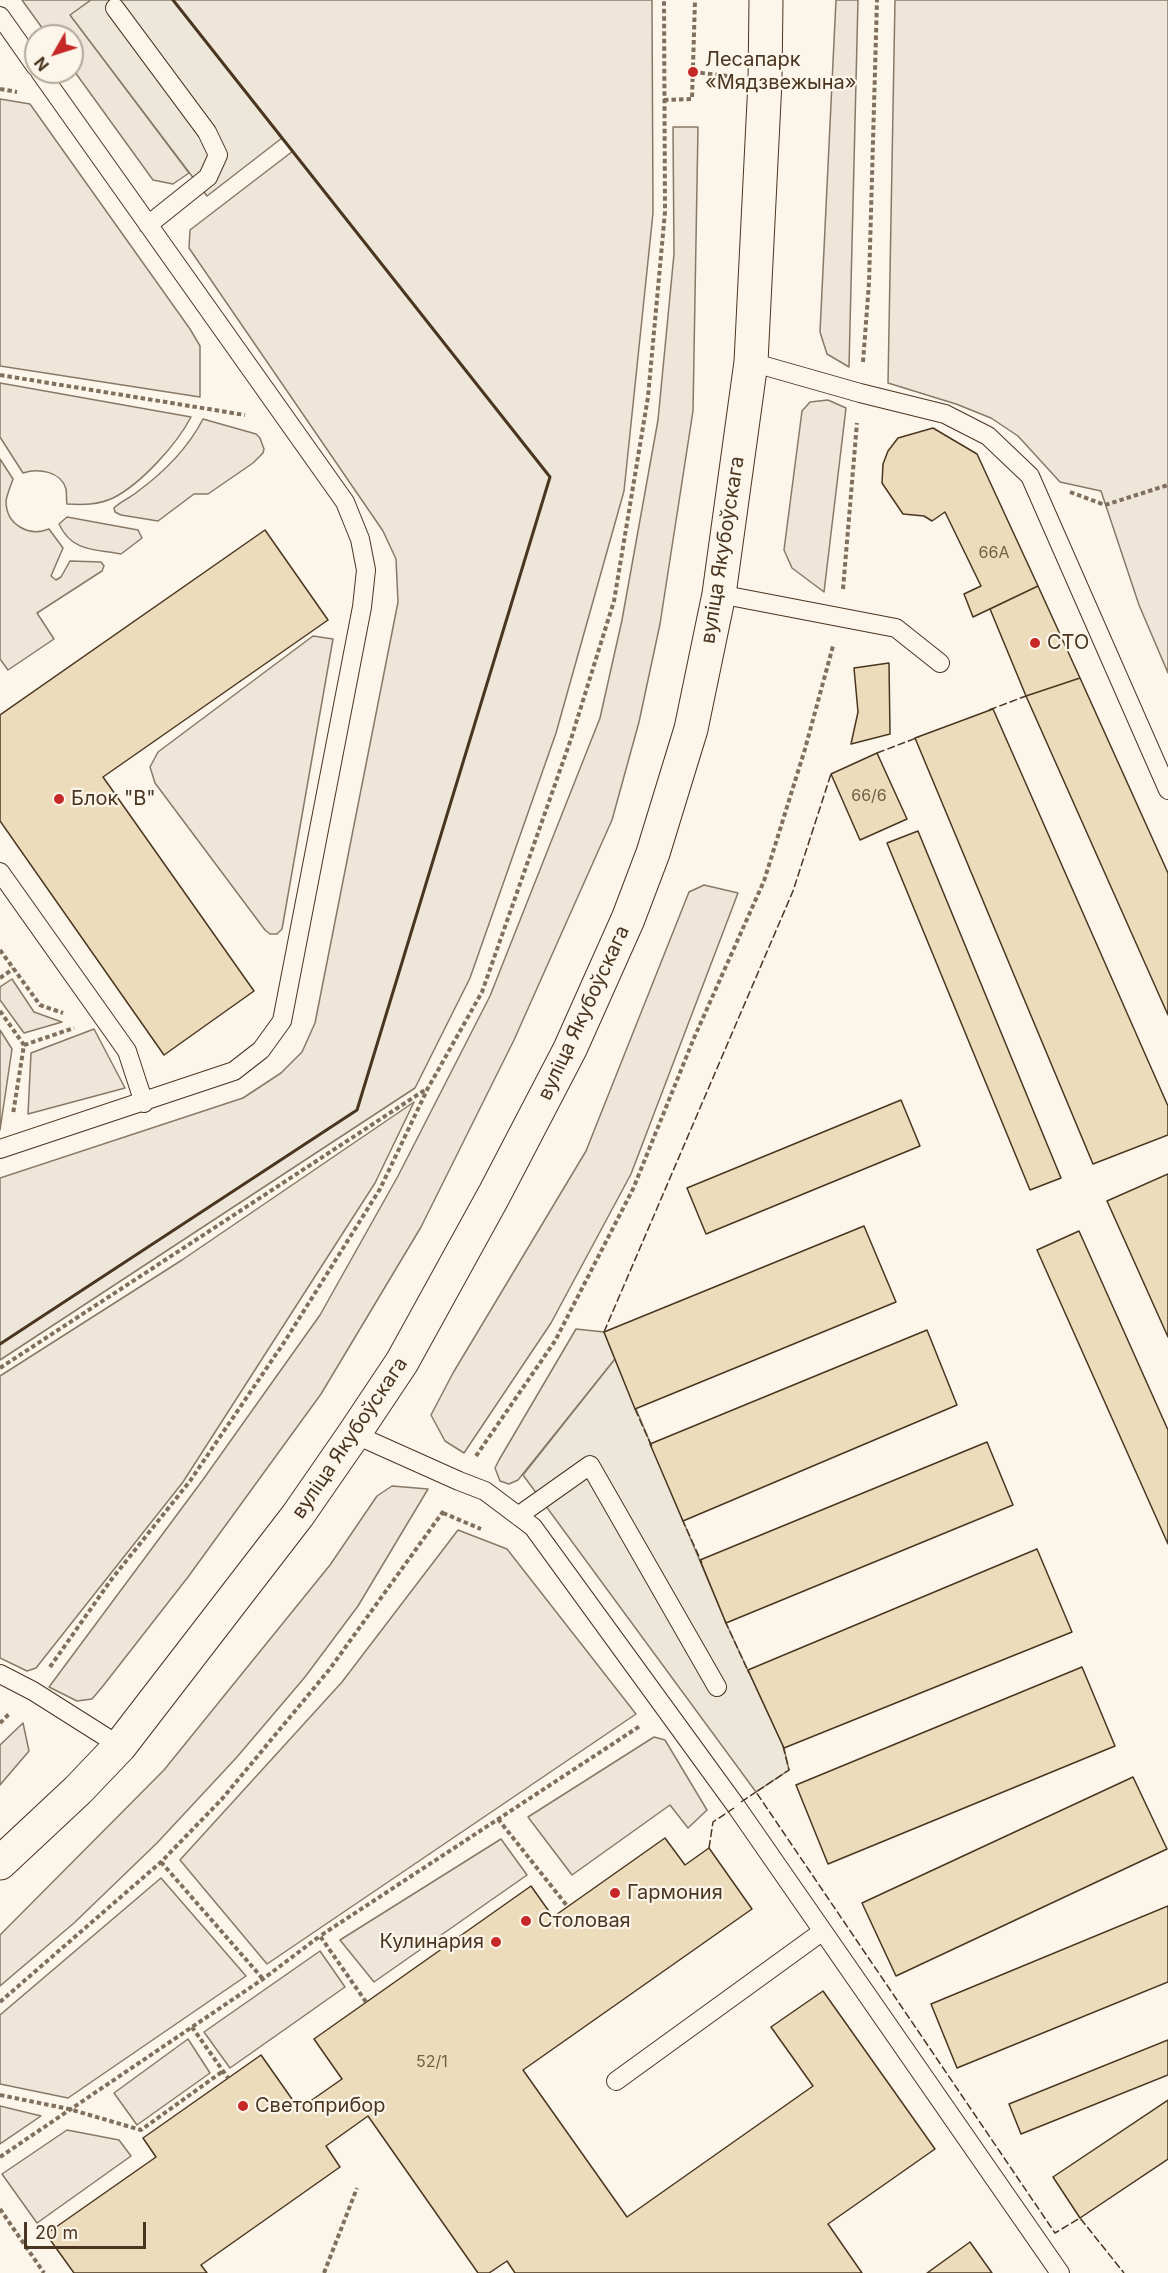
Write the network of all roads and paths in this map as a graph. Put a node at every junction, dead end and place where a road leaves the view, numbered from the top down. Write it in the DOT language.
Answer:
graph roads {
  1 [pos="664,0"];
  2 [pos="695,0"];
  3 [pos="766,0"];
  4 [pos="877,0"];
  5 [pos="115,8"];
  6 [pos="0,15"];
  7 [pos="24,50"];
  8 [pos="48,84"];
  9 [pos="664,100"];
  10 [pos="148,225"];
  11 [pos="751,362"];
  12 [pos="0,375"];
  13 [pos="860,393"];
  14 [pos="287,422"];
  15 [pos="1030,476"];
  16 [pos="1168,486"];
  17 [pos="719,594"];
  18 [pos="840,618"];
  19 [pos="940,663"];
  20 [pos="1168,789"];
  21 [pos="0,872"];
  22 [pos="0,950"];
  23 [pos="13,969"];
  24 [pos="0,978"];
  25 [pos="0,1011"];
  26 [pos="70,1015"];
  27 [pos="79,1026"];
  28 [pos="24,1045"];
  29 [pos="428,1088"];
  30 [pos="144,1103"];
  31 [pos="4,1148"];
  32 [pos="0,1368"];
  33 [pos="354,1434"];
  34 [pos="459,1481"];
  35 [pos="518,1516"];
  36 [pos="0,1674"];
  37 [pos="717,1688"];
  38 [pos="33,1691"];
  39 [pos="648,1721"];
  40 [pos="0,1723"];
  41 [pos="120,1746"];
  42 [pos="498,1819"];
  43 [pos="161,1862"];
  44 [pos="0,1863"];
  45 [pos="568,1907"];
  46 [pos="823,1931"];
  47 [pos="320,1936"];
  48 [pos="263,1979"];
  49 [pos="0,2002"];
  50 [pos="366,2002"];
  51 [pos="192,2026"];
  52 [pos="223,2071"];
  53 [pos="228,2078"];
  54 [pos="616,2081"];
  55 [pos="0,2095"];
  56 [pos="69,2109"];
  57 [pos="0,2157"];
  58 [pos="357,2188"];
  59 [pos="0,2209"];
  60 [pos="44,2273"];
  61 [pos="324,2273"];
  62 [pos="1060,2273"];
  1 -- 9 [label="path"];
  2 -- 9 [label="path"];
  3 -- 11 [label="main road, вуліца Якубоўскага"];
  4 -- 13 [label="path"];
  5 -- 10 [label="lane"];
  6 -- 7 [label="lane"];
  8 -- 10 [label="lane"];
  9 -- 29 [label="path"];
  10 -- 14 [label="lane"];
  11 -- 13 [label="lane"];
  11 -- 17 [label="main road, вуліца Якубоўскага"];
  12 -- 14 [label="path"];
  13 -- 15 [label="lane"];
  13 -- 18 [label="path"];
  14 -- 30 [label="lane"];
  15 -- 16 [label="path"];
  15 -- 20 [label="lane"];
  17 -- 18 [label="lane"];
  17 -- 33 [label="main road, вуліца Якубоўскага"];
  18 -- 19 [label="lane"];
  18 -- 34 [label="path"];
  21 -- 30 [label="lane"];
  22 -- 23 [label="path"];
  23 -- 24 [label="path"];
  23 -- 26 [label="path"];
  25 -- 28 [label="path"];
  27 -- 28 [label="path"];
  28 -- 31 [label="path"];
  29 -- 32 [label="path"];
  29 -- 38 [label="path"];
  30 -- 31 [label="lane"];
  33 -- 34 [label="lane"];
  33 -- 41 [label="main road, вуліца Якубоўскага"];
  34 -- 35 [label="lane"];
  34 -- 43 [label="path"];
  35 -- 37 [label="lane"];
  35 -- 46 [label="lane"];
  36 -- 38 [label="lane"];
  38 -- 40 [label="path"];
  38 -- 41 [label="lane"];
  39 -- 42 [label="path"];
  41 -- 44 [label="main road, вуліца Якубоўскага"];
  42 -- 45 [label="path"];
  42 -- 47 [label="path"];
  43 -- 48 [label="path"];
  43 -- 49 [label="path"];
  46 -- 54 [label="lane"];
  46 -- 62 [label="lane"];
  47 -- 48 [label="path"];
  47 -- 50 [label="path"];
  48 -- 51 [label="path"];
  51 -- 52 [label="path"];
  51 -- 56 [label="path"];
  52 -- 53 [label="path"];
  52 -- 56 [label="path"];
  55 -- 56 [label="path"];
  56 -- 57 [label="path"];
  58 -- 61 [label="path"];
  59 -- 60 [label="path"];
}
